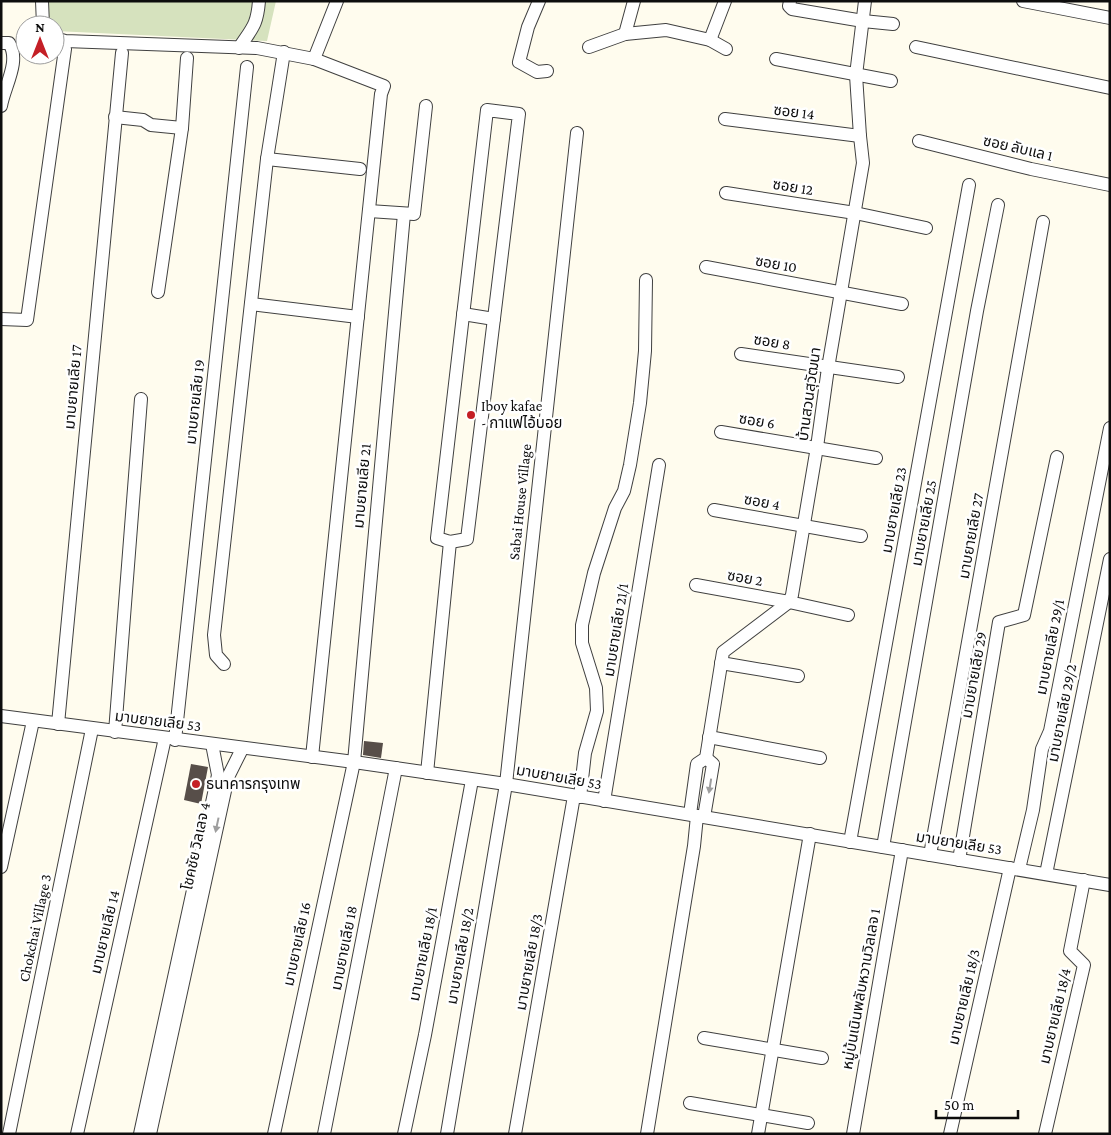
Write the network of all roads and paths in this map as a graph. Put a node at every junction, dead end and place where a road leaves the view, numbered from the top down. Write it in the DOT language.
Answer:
graph roads {
  1 [pos="42,1"];
  2 [pos="259,1"];
  3 [pos="337,1"];
  4 [pos="539,1"];
  5 [pos="634,1"];
  6 [pos="725,1"];
  7 [pos="865,1"];
  8 [pos="1023,1"];
  9 [pos="791,5"];
  10 [pos="43,15"];
  11 [pos="1110,18"];
  12 [pos="863,21"];
  13 [pos="893,24"];
  14 [pos="624,34"];
  15 [pos="710,40"];
  16 [pos="1,42"];
  17 [pos="65,43"];
  18 [pos="916,47"];
  19 [pos="239,48"];
  20 [pos="589,48"];
  21 [pos="726,50"];
  22 [pos="284,52"];
  23 [pos="122,53"];
  24 [pos="187,58"];
  25 [pos="314,59"];
  26 [pos="776,59"];
  27 [pos="58,65"];
  28 [pos="246,67"];
  29 [pos="547,71"];
  30 [pos="856,75"];
  31 [pos="890,80"];
  32 [pos="1110,88"];
  33 [pos="1,106"];
  34 [pos="426,106"];
  35 [pos="115,116"];
  36 [pos="725,119"];
  37 [pos="182,128"];
  38 [pos="577,133"];
  39 [pos="860,136"];
  40 [pos="919,141"];
  41 [pos="267,159"];
  42 [pos="360,169"];
  43 [pos="970,185"];
  44 [pos="1110,185"];
  45 [pos="726,193"];
  46 [pos="998,205"];
  47 [pos="369,212"];
  48 [pos="855,213"];
  49 [pos="404,214"];
  50 [pos="1044,222"];
  51 [pos="926,228"];
  52 [pos="706,268"];
  53 [pos="646,280"];
  54 [pos="158,292"];
  55 [pos="841,292"];
  56 [pos="251,304"];
  57 [pos="902,304"];
  58 [pos="463,314"];
  59 [pos="358,317"];
  60 [pos="1,318"];
  61 [pos="494,319"];
  62 [pos="741,354"];
  63 [pos="828,368"];
  64 [pos="898,377"];
  65 [pos="141,399"];
  66 [pos="1110,428"];
  67 [pos="721,432"];
  68 [pos="817,447"];
  69 [pos="1057,457"];
  70 [pos="876,458"];
  71 [pos="659,465"];
  72 [pos="714,510"];
  73 [pos="803,526"];
  74 [pos="861,536"];
  75 [pos="450,542"];
  76 [pos="1110,559"];
  77 [pos="696,585"];
  78 [pos="789,602"];
  79 [pos="848,615"];
  80 [pos="722,663"];
  81 [pos="224,664"];
  82 [pos="798,676"];
  83 [pos="1,716"];
  84 [pos="33,721"];
  85 [pos="58,724"];
  86 [pos="92,729"];
  87 [pos="115,732"];
  88 [pos="709,737"];
  89 [pos="170,739"];
  90 [pos="212,744"];
  91 [pos="242,749"];
  92 [pos="312,757"];
  93 [pos="820,758"];
  94 [pos="354,762"];
  95 [pos="396,768"];
  96 [pos="427,772"];
  97 [pos="472,780"];
  98 [pos="506,784"];
  99 [pos="577,796"];
  100 [pos="604,801"];
  101 [pos="697,816"];
  102 [pos="810,834"];
  103 [pos="850,842"];
  104 [pos="883,847"];
  105 [pos="902,850"];
  106 [pos="930,855"];
  107 [pos="959,860"];
  108 [pos="1,867"];
  109 [pos="1014,869"];
  110 [pos="1046,874"];
  111 [pos="1084,880"];
  112 [pos="1110,885"];
  113 [pos="191,923"];
  114 [pos="704,1038"];
  115 [pos="773,1050"];
  116 [pos="822,1058"];
  117 [pos="160,1063"];
  118 [pos="690,1103"];
  119 [pos="761,1115"];
  120 [pos="808,1123"];
  121 [pos="9,1134"];
  122 [pos="77,1134"];
  123 [pos="140,1134"];
  124 [pos="150,1134"];
  125 [pos="274,1134"];
  126 [pos="324,1134"];
  127 [pos="404,1134"];
  128 [pos="447,1134"];
  129 [pos="515,1134"];
  130 [pos="646,1134"];
  131 [pos="758,1134"];
  132 [pos="853,1134"];
  133 [pos="950,1134"];
  134 [pos="1045,1134"];
  1 -- 10 [label="street"];
  2 -- 19 [label="street"];
  3 -- 25 [label="street"];
  4 -- 29 [label="street"];
  5 -- 14 [label="street"];
  6 -- 15 [label="street"];
  7 -- 12 [label="street, บ้านสวนสุวัฒนา"];
  8 -- 11 [label="street"];
  9 -- 12 [label="street"];
  12 -- 13 [label="street"];
  12 -- 30 [label="street, บ้านสวนสุวัฒนา"];
  14 -- 15 [label="street"];
  14 -- 20 [label="street"];
  15 -- 21 [label="street"];
  16 -- 33 [label="street"];
  17 -- 19 [label="street"];
  18 -- 32 [label="street"];
  19 -- 22 [label="street"];
  22 -- 25 [label="street"];
  22 -- 41 [label="street"];
  23 -- 35 [label="street, มาบยายเลีย 17"];
  24 -- 37 [label="street"];
  25 -- 47 [label="street"];
  26 -- 30 [label="street"];
  27 -- 60 [label="street"];
  28 -- 89 [label="street, มาบยายเลีย 19"];
  30 -- 31 [label="street"];
  30 -- 39 [label="street, บ้านสวนสุวัฒนา"];
  34 -- 49 [label="street"];
  35 -- 37 [label="street"];
  35 -- 85 [label="street, มาบยายเลีย 17"];
  36 -- 39 [label="street, ซอย 14"];
  37 -- 54 [label="street"];
  38 -- 98 [label="street, Sabai House Village"];
  39 -- 48 [label="street, บ้านสวนสุวัฒนา"];
  40 -- 44 [label="street, ซอย ลับแล 1"];
  41 -- 42 [label="street"];
  41 -- 56 [label="street"];
  43 -- 103 [label="street, มาบยายเลีย 23"];
  45 -- 48 [label="street, ซอย 12"];
  46 -- 104 [label="street, มาบยายเลีย 25"];
  47 -- 49 [label="street"];
  47 -- 59 [label="street"];
  48 -- 51 [label="street, ซอย 12"];
  48 -- 55 [label="street, บ้านสวนสุวัฒนา"];
  49 -- 94 [label="street, มาบยายเลีย 21"];
  50 -- 106 [label="street, มาบยายเลีย 27"];
  52 -- 55 [label="street, ซอย 10"];
  53 -- 99 [label="street, มาบยายเลีย 18/3"];
  55 -- 57 [label="street, ซอย 10"];
  55 -- 63 [label="street, บ้านสวนสุวัฒนา"];
  56 -- 59 [label="street"];
  56 -- 81 [label="street"];
  58 -- 61 [label="street"];
  58 -- 61 [label="street"];
  58 -- 75 [label="street"];
  59 -- 92 [label="street"];
  61 -- 75 [label="street"];
  62 -- 63 [label="street, ซอย 8"];
  63 -- 64 [label="street, ซอย 8"];
  63 -- 68 [label="street, บ้านสวนสุวัฒนา"];
  65 -- 87 [label="street"];
  66 -- 109 [label="street, มาบยายเลีย 29/1"];
  67 -- 68 [label="street, ซอย 6"];
  68 -- 70 [label="street, ซอย 6"];
  68 -- 73 [label="street, บ้านสวนสุวัฒนา"];
  69 -- 107 [label="street, มาบยายเลีย 29"];
  71 -- 100 [label="street, มาบยายเลีย 21/1"];
  72 -- 73 [label="street, ซอย 4"];
  73 -- 74 [label="street, ซอย 4"];
  73 -- 78 [label="street, บ้านสวนสุวัฒนา"];
  75 -- 96 [label="street"];
  76 -- 110 [label="street, มาบยายเลีย 29/2"];
  77 -- 78 [label="street, ซอย 2"];
  78 -- 79 [label="street, ซอย 2"];
  78 -- 80 [label="street"];
  80 -- 82 [label="street"];
  80 -- 88 [label="street"];
  83 -- 84 [label="street, มาบยายเลีย 53"];
  84 -- 85 [label="street, มาบยายเลีย 53"];
  84 -- 108 [label="street"];
  85 -- 86 [label="street, มาบยายเลีย 53"];
  86 -- 87 [label="street, มาบยายเลีย 53"];
  86 -- 121 [label="street, Chokchai Village 3"];
  87 -- 89 [label="street, มาบยายเลีย 53"];
  88 -- 93 [label="street"];
  88 -- 101 [label="street"];
  89 -- 90 [label="street, มาบยายเลีย 53"];
  89 -- 122 [label="street, มาบยายเลีย 14"];
  90 -- 91 [label="street, มาบยายเลีย 53"];
  90 -- 113 [label="street, โชคชัย วิลเลจ 4"];
  91 -- 92 [label="street, มาบยายเลีย 53"];
  91 -- 113 [label="street, โชคชัย วิลเลจ 4, one-way"];
  92 -- 94 [label="street, มาบยายเลีย 53"];
  94 -- 95 [label="street, มาบยายเลีย 53"];
  94 -- 125 [label="street, มาบยายเลีย 16"];
  95 -- 96 [label="street, มาบยายเลีย 53"];
  95 -- 126 [label="street, มาบยายเลีย 18"];
  96 -- 97 [label="street, มาบยายเลีย 53"];
  97 -- 98 [label="street, มาบยายเลีย 53"];
  97 -- 127 [label="street, มาบยายเลีย 18/1"];
  98 -- 99 [label="street, มาบยายเลีย 53"];
  98 -- 128 [label="street, มาบยายเลีย 18/2"];
  99 -- 100 [label="street, มาบยายเลีย 53"];
  99 -- 129 [label="street, มาบยายเลีย 18/3"];
  100 -- 101 [label="street, มาบยายเลีย 53"];
  101 -- 102 [label="street, มาบยายเลีย 53"];
  101 -- 130 [label="street"];
  102 -- 103 [label="street, มาบยายเลีย 53"];
  102 -- 115 [label="street"];
  103 -- 104 [label="street, มาบยายเลีย 53"];
  104 -- 105 [label="street, มาบยายเลีย 53"];
  105 -- 106 [label="street, มาบยายเลีย 53"];
  105 -- 132 [label="street, หมู่บ้นเนินพลับหวานวิลเลจ 1"];
  106 -- 107 [label="street, มาบยายเลีย 53"];
  107 -- 109 [label="street, มาบยายเลีย 53"];
  109 -- 110 [label="street, มาบยายเลีย 53"];
  109 -- 133 [label="street, มาบยายเลีย 18/3"];
  110 -- 111 [label="street, มาบยายเลีย 53"];
  111 -- 112 [label="street, มาบยายเลีย 53"];
  111 -- 134 [label="street, มาบยายเลีย 18/4"];
  113 -- 117 [label="street, โชคชัย วิลเลจ 4"];
  114 -- 115 [label="street"];
  115 -- 116 [label="street"];
  115 -- 119 [label="street"];
  117 -- 123 [label="street, โชคชัย วิลเลจ 4"];
  117 -- 124 [label="street, โชคชัย วิลเลจ 4"];
  118 -- 119 [label="street"];
  119 -- 120 [label="street"];
  119 -- 131 [label="street"];
}
